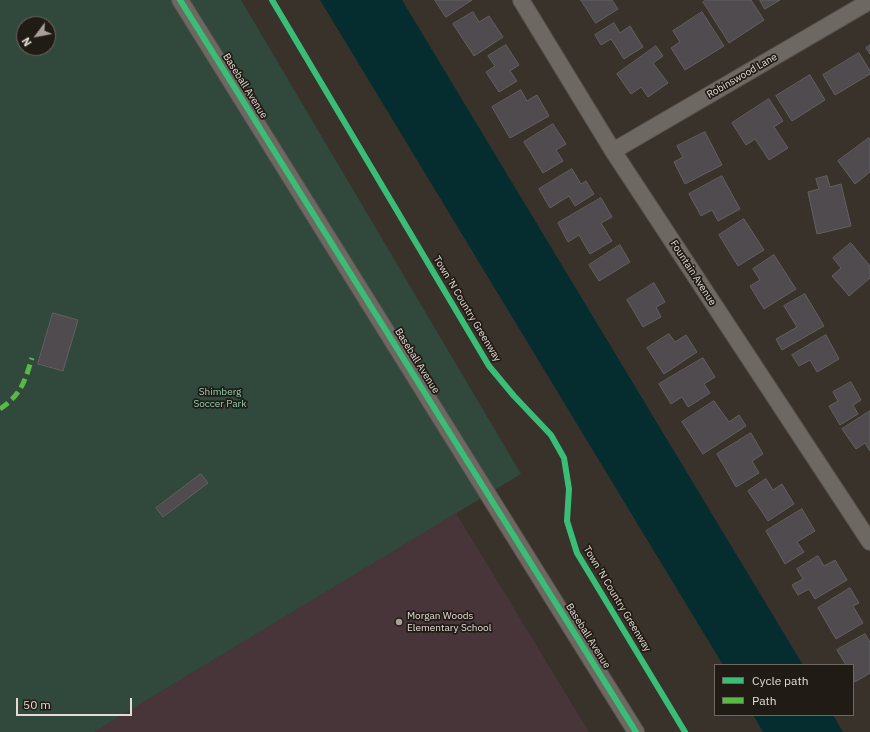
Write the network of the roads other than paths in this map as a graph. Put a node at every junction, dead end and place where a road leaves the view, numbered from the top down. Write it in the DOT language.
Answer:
graph roads {
  1 [pos="180,0"];
  2 [pos="521,0"];
  3 [pos="870,1"];
  4 [pos="613,151"];
  5 [pos="870,542"];
  6 [pos="636,732"];
  1 -- 6 [label="street, Baseball Avenue"];
  2 -- 4 [label="street, Fountain Avenue"];
  3 -- 4 [label="street, Robinswood Lane"];
  4 -- 5 [label="street, Fountain Avenue"];
}
